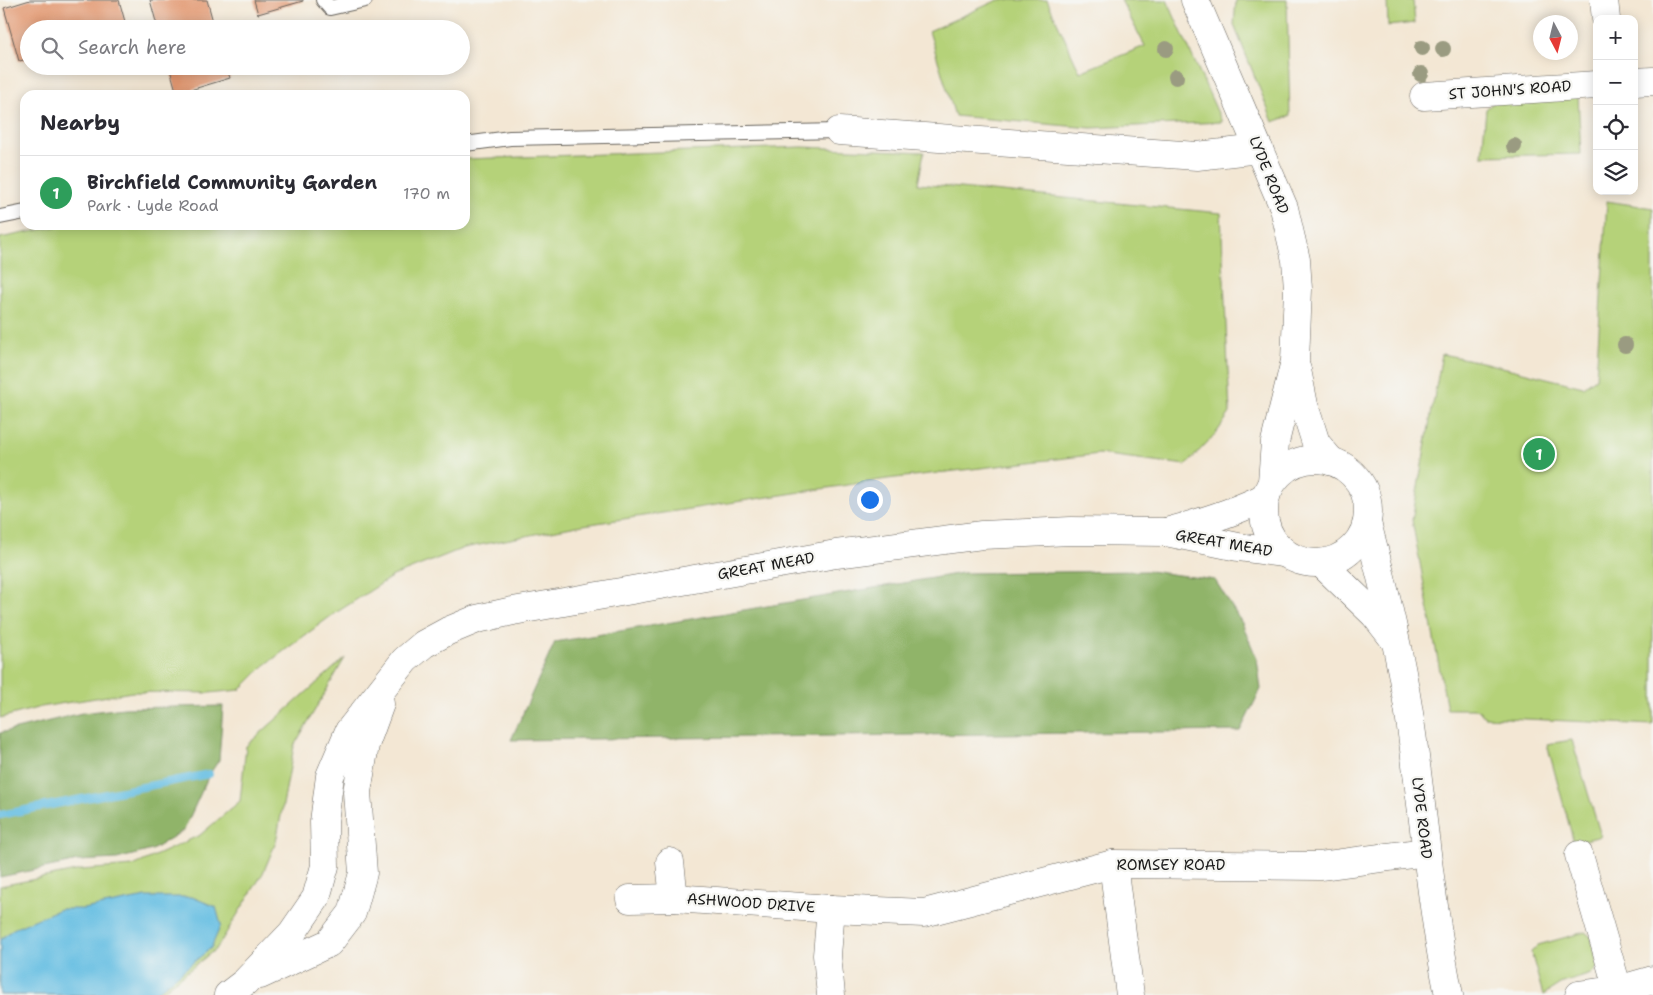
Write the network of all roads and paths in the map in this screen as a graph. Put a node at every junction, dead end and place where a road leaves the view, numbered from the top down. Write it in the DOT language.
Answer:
graph roads {
  1 [pos="324,0"];
  2 [pos="365,0"];
  3 [pos="1604,0"];
  4 [pos="1197,1"];
  5 [pos="1606,15"];
  6 [pos="1653,81"];
  7 [pos="1638,82"];
  8 [pos="1593,85"];
  9 [pos="1424,96"];
  10 [pos="840,131"];
  11 [pos="470,143"];
  12 [pos="1259,149"];
  13 [pos="20,213"];
  14 [pos="0,217"];
  15 [pos="1295,361"];
  16 [pos="1331,461"];
  17 [pos="1269,490"];
  18 [pos="1367,523"];
  19 [pos="1166,532"];
  20 [pos="1282,553"];
  21 [pos="1321,563"];
  22 [pos="1396,641"];
  23 [pos="389,680"];
  24 [pos="1426,852"];
  25 [pos="1579,855"];
  26 [pos="670,862"];
  27 [pos="1113,864"];
  28 [pos="674,898"];
  29 [pos="630,899"];
  30 [pos="832,909"];
  31 [pos="1653,980"];
  32 [pos="237,988"];
  33 [pos="1618,990"];
  34 [pos="831,995"];
  35 [pos="1130,995"];
  36 [pos="1449,995"];
  37 [pos="1579,995"];
  1 -- 2 [label="lane"];
  3 -- 5 [label="street"];
  4 -- 12 [label="street, LYDE ROAD"];
  6 -- 7 [label="street"];
  8 -- 9 [label="street, ST JOHN'S ROAD"];
  10 -- 11 [label="lane"];
  10 -- 12 [label="street"];
  12 -- 15 [label="street, LYDE ROAD"];
  13 -- 14 [label="lane"];
  15 -- 16 [label="street, LYDE ROAD"];
  15 -- 17 [label="street, LYDE ROAD"];
  16 -- 17 [label="street"];
  16 -- 18 [label="street, LYDE ROAD"];
  17 -- 19 [label="street, GREAT MEAD"];
  17 -- 20 [label="street, LYDE ROAD"];
  18 -- 21 [label="street, LYDE ROAD"];
  18 -- 22 [label="street, LYDE ROAD"];
  19 -- 20 [label="street, GREAT MEAD"];
  19 -- 23 [label="street, GREAT MEAD"];
  20 -- 21 [label="street, LYDE ROAD"];
  21 -- 22 [label="street, LYDE ROAD"];
  22 -- 24 [label="street, LYDE ROAD"];
  23 -- 32 [label="street, GREAT MEAD"];
  23 -- 32 [label="street, GREAT MEAD"];
  24 -- 27 [label="street, ROMSEY ROAD"];
  24 -- 36 [label="street, LYDE ROAD"];
  25 -- 33 [label="street"];
  26 -- 28 [label="street, ASHWOOD DRIVE"];
  27 -- 30 [label="street, ROMSEY ROAD"];
  27 -- 35 [label="street"];
  28 -- 29 [label="street, ASHWOOD DRIVE"];
  28 -- 30 [label="street, ASHWOOD DRIVE"];
  30 -- 34 [label="street, ASHWOOD DRIVE"];
  31 -- 33 [label="street"];
  33 -- 37 [label="street"];
}
